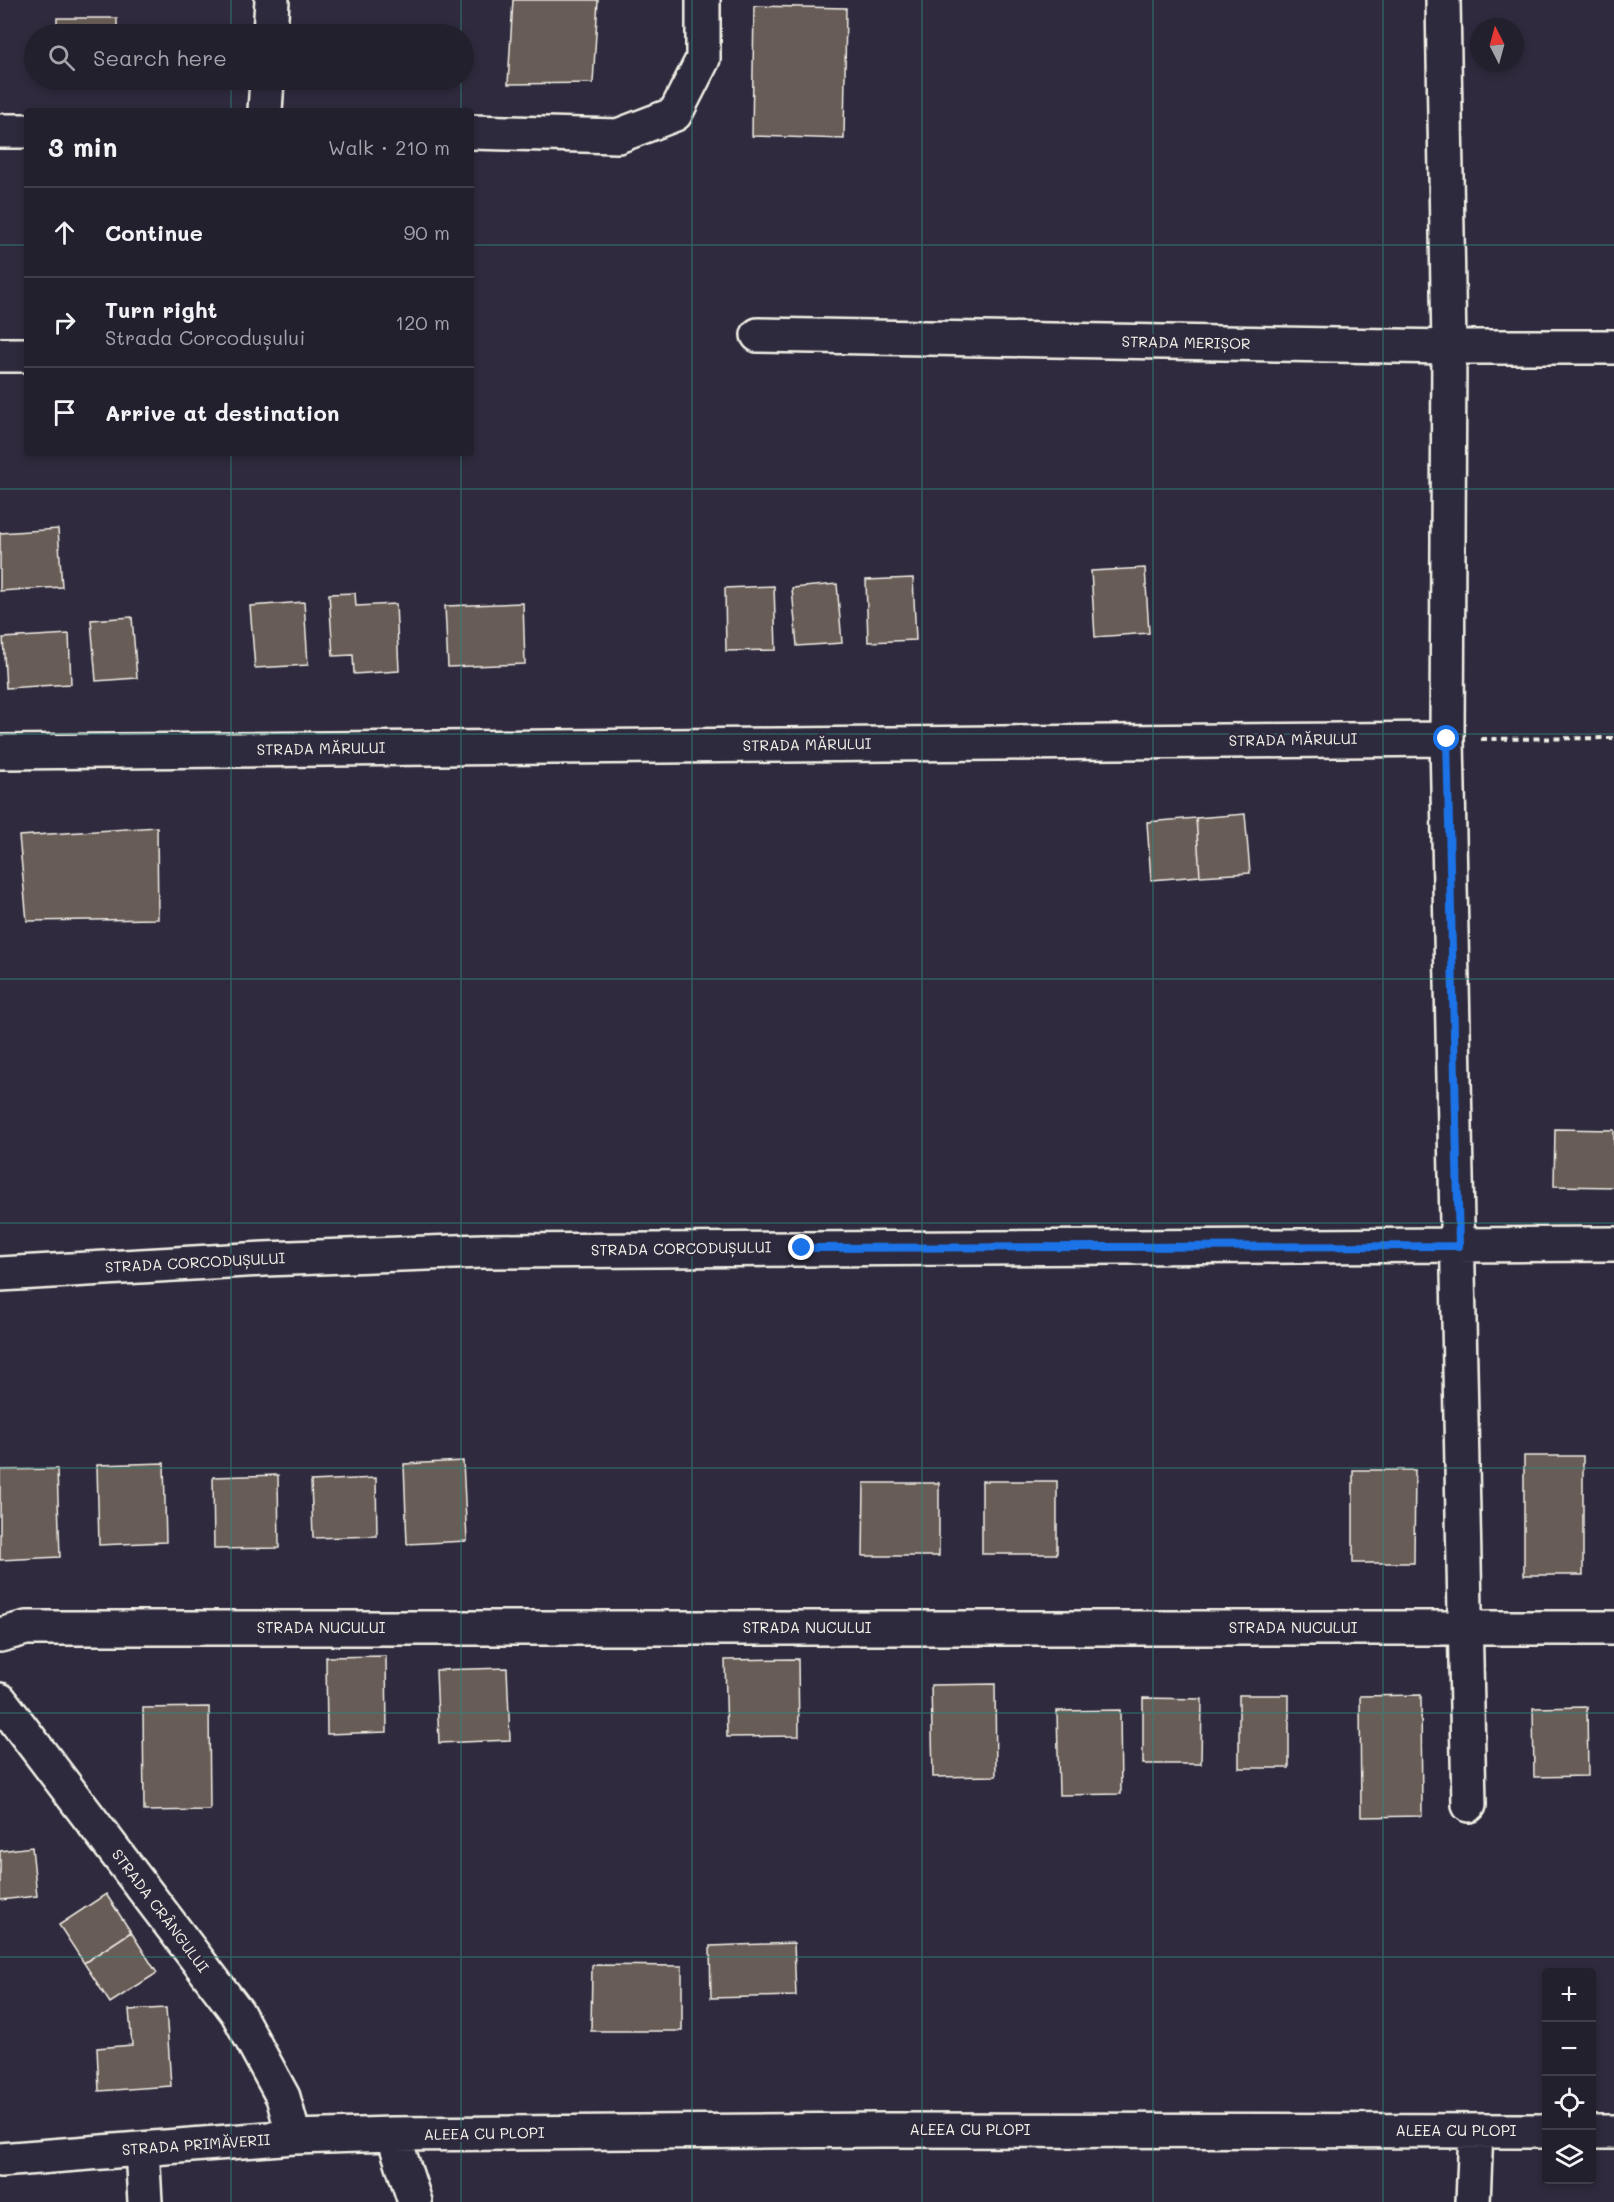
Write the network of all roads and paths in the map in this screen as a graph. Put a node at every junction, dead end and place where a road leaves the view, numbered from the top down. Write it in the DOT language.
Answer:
graph roads {
  1 [pos="272,0"];
  2 [pos="703,0"];
  3 [pos="1443,0"];
  4 [pos="271,24"];
  5 [pos="266,90"];
  6 [pos="265,108"];
  7 [pos="0,131"];
  8 [pos="24,131"];
  9 [pos="474,132"];
  10 [pos="758,335"];
  11 [pos="1449,347"];
  12 [pos="1614,347"];
  13 [pos="0,355"];
  14 [pos="24,355"];
  15 [pos="1614,738"];
  16 [pos="1447,739"];
  17 [pos="0,752"];
  18 [pos="1614,1244"];
  19 [pos="1459,1246"];
  20 [pos="0,1274"];
  21 [pos="1465,1628"];
  22 [pos="1614,1628"];
  23 [pos="0,1635"];
  24 [pos="0,1700"];
  25 [pos="1469,1805"];
  26 [pos="1476,2131"];
  27 [pos="1542,2131"];
  28 [pos="1596,2132"];
  29 [pos="1614,2132"];
  30 [pos="393,2134"];
  31 [pos="294,2138"];
  32 [pos="142,2149"];
  33 [pos="0,2160"];
  34 [pos="145,2202"];
  35 [pos="415,2202"];
  36 [pos="1473,2202"];
  1 -- 4 [label="street"];
  2 -- 9 [label="street"];
  3 -- 11 [label="street"];
  5 -- 6 [label="street"];
  7 -- 8 [label="street"];
  10 -- 11 [label="street, STRADA MERIȘOR"];
  11 -- 12 [label="street, STRADA MERIȘOR"];
  11 -- 16 [label="street"];
  13 -- 14 [label="street"];
  15 -- 16 [label="path"];
  16 -- 17 [label="street, STRADA MĂRULUI"];
  16 -- 19 [label="street"];
  18 -- 19 [label="street, STRADA CORCODUȘULUI"];
  19 -- 20 [label="street, STRADA CORCODUȘULUI"];
  19 -- 21 [label="street"];
  21 -- 22 [label="street, STRADA NUCULUI"];
  21 -- 23 [label="street, STRADA NUCULUI"];
  21 -- 25 [label="street"];
  24 -- 31 [label="street, STRADA CRÂNGULUI"];
  26 -- 27 [label="street, ALEEA CU PLOPI"];
  26 -- 30 [label="street, ALEEA CU PLOPI"];
  26 -- 36 [label="street"];
  28 -- 29 [label="street"];
  30 -- 31 [label="street, STRADA PRIMĂVERII"];
  30 -- 35 [label="street"];
  31 -- 32 [label="street, STRADA PRIMĂVERII"];
  32 -- 33 [label="street, STRADA PRIMĂVERII"];
  32 -- 34 [label="street"];
}
